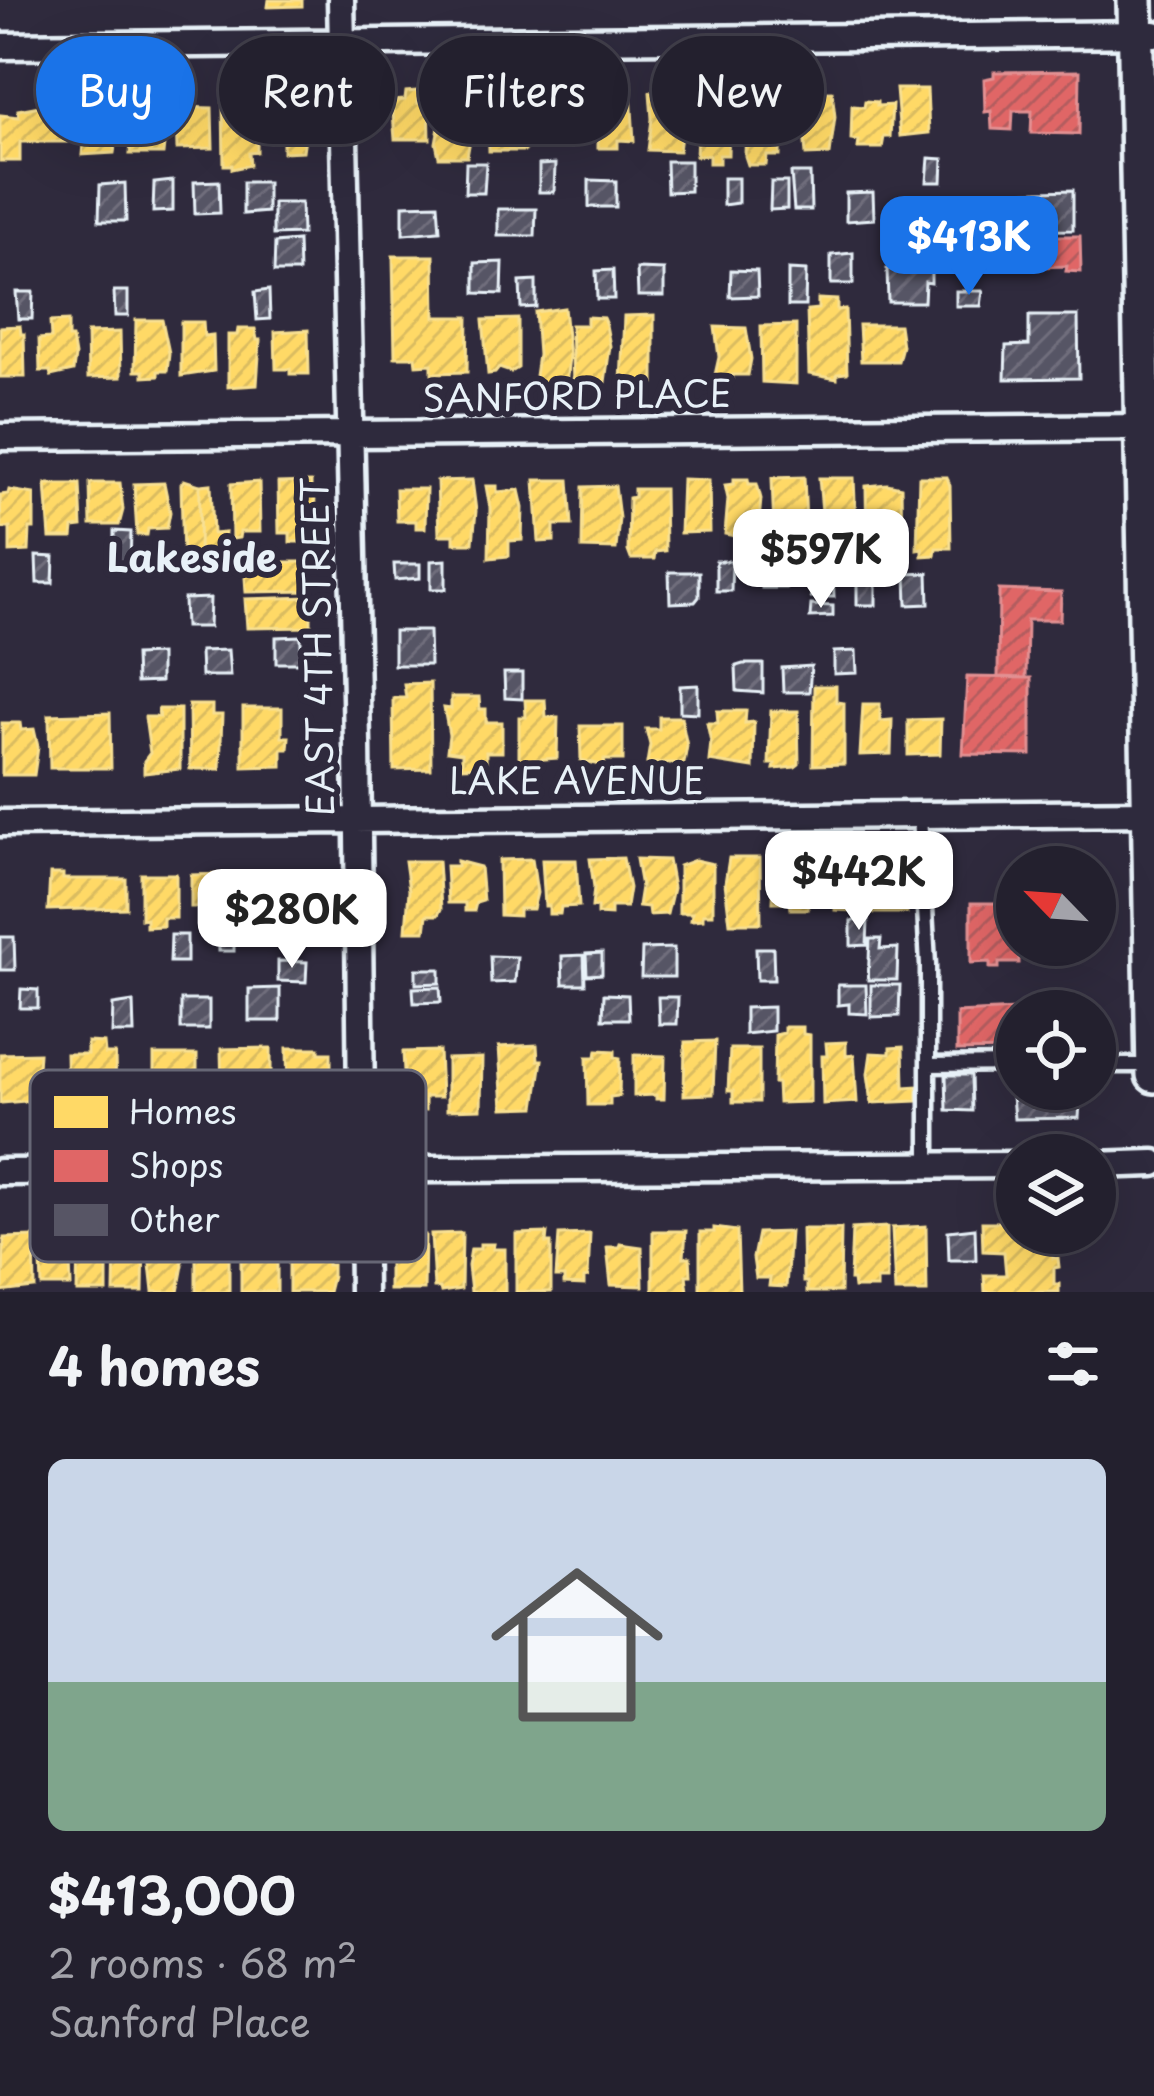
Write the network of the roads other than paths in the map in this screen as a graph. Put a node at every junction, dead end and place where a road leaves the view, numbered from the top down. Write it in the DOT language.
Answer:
graph roads {
  1 [pos="341,0"];
  2 [pos="1142,23"];
  3 [pos="341,36"];
  4 [pos="395,42"];
  5 [pos="219,44"];
  6 [pos="0,46"];
  7 [pos="343,144"];
  8 [pos="1148,356"];
  9 [pos="1148,427"];
  10 [pos="350,434"];
  11 [pos="0,437"];
  12 [pos="1152,813"];
  13 [pos="920,815"];
  14 [pos="358,819"];
  15 [pos="0,823"];
  16 [pos="1153,943"];
  17 [pos="996,1064"];
  18 [pos="928,1065"];
  19 [pos="1116,1065"];
  20 [pos="1154,1065"];
  21 [pos="361,1070"];
  22 [pos="1154,1075"];
  23 [pos="1154,1163"];
  24 [pos="1116,1164"];
  25 [pos="928,1165"];
  26 [pos="996,1165"];
  27 [pos="426,1169"];
  28 [pos="0,1172"];
  29 [pos="30,1172"];
  30 [pos="363,1262"];
  31 [pos="363,1292"];
  1 -- 3 [label="street, EAST 4TH STREET"];
  2 -- 4 [label="street"];
  2 -- 8 [label="main road"];
  5 -- 6 [label="street"];
  7 -- 10 [label="street, EAST 4TH STREET"];
  8 -- 9 [label="main road"];
  9 -- 10 [label="street, SANFORD PLACE"];
  9 -- 12 [label="main road"];
  10 -- 11 [label="street, SANFORD PLACE"];
  10 -- 14 [label="street, EAST 4TH STREET"];
  12 -- 13 [label="street, LAKE AVENUE"];
  12 -- 16 [label="main road"];
  13 -- 14 [label="street, LAKE AVENUE"];
  13 -- 18 [label="lane"];
  14 -- 15 [label="street, LAKE AVENUE"];
  14 -- 21 [label="street, EAST 4TH STREET"];
  16 -- 20 [label="main road"];
  17 -- 18 [label="lane"];
  18 -- 25 [label="lane"];
  19 -- 20 [label="lane"];
  20 -- 22 [label="main road"];
  23 -- 24 [label="street"];
  25 -- 26 [label="street"];
  25 -- 27 [label="street"];
  28 -- 29 [label="street"];
  30 -- 31 [label="street, EAST 4TH STREET"];
}
